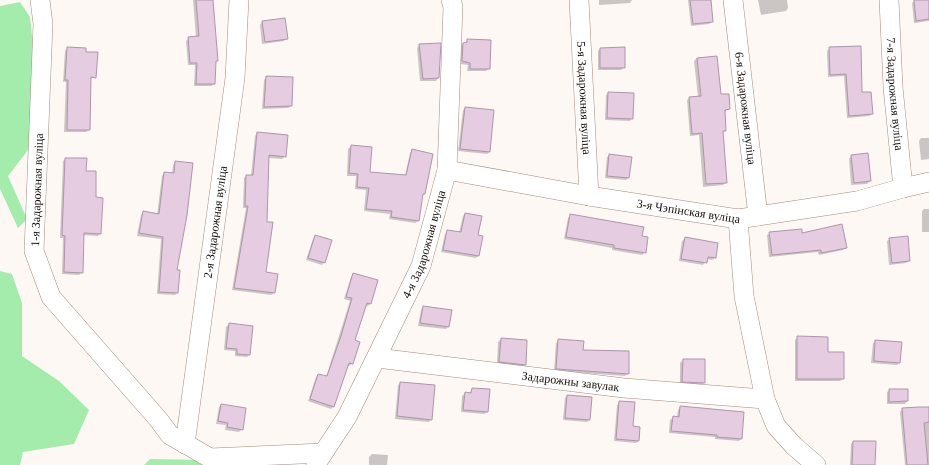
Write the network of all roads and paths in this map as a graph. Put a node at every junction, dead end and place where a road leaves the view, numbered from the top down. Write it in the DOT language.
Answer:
graph roads {
  1 [pos="40,0"];
  2 [pos="239,0"];
  3 [pos="451,0"];
  4 [pos="579,0"];
  5 [pos="733,0"];
  6 [pos="889,0"];
  7 [pos="447,170"];
  8 [pos="929,182"];
  9 [pos="903,188"];
  10 [pos="589,196"];
  11 [pos="758,216"];
  12 [pos="738,219"];
  13 [pos="376,358"];
  14 [pos="765,399"];
  15 [pos="185,444"];
  16 [pos="319,459"];
  17 [pos="816,465"];
  1 -- 15 [label="street, 1-я Задарожная вуліца"];
  2 -- 15 [label="street, 2-я Задарожная вуліца"];
  3 -- 7 [label="street, 4-я Задарожная вуліца"];
  4 -- 10 [label="street, 5-я Задарожная вуліца"];
  5 -- 11 [label="street, 6-я Задарожная вуліца"];
  6 -- 9 [label="street, 7-я Задарожная вуліца"];
  7 -- 10 [label="street, 3-я Чэпінская вуліца"];
  7 -- 13 [label="street, 4-я Задарожная вуліца"];
  8 -- 9 [label="street, 3-я Чэпінская вуліца"];
  9 -- 11 [label="street, 3-я Чэпінская вуліца"];
  10 -- 12 [label="street, 3-я Чэпінская вуліца"];
  11 -- 12 [label="street, 3-я Чэпінская вуліца"];
  12 -- 14 [label="street"];
  13 -- 14 [label="street, Задарожны завулак"];
  13 -- 16 [label="street, 4-я Задарожная вуліца"];
  14 -- 17 [label="street"];
  15 -- 16 [label="street, 1-я Задарожная вуліца"];
}
